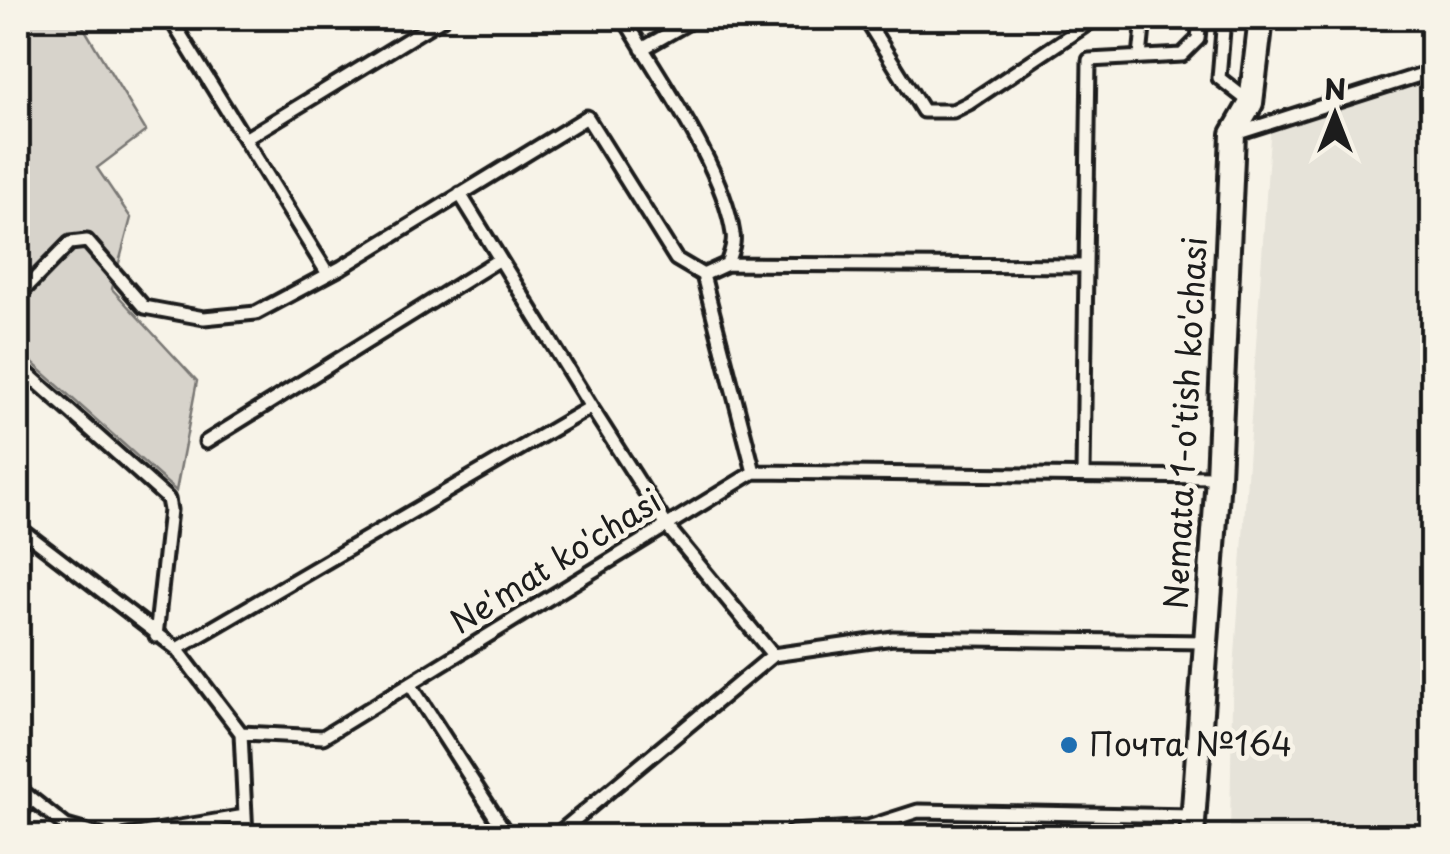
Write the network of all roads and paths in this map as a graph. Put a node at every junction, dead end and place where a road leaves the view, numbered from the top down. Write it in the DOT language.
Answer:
graph roads {
  1 [pos="170,18"];
  2 [pos="444,18"];
  3 [pos="624,18"];
  4 [pos="696,18"];
  5 [pos="864,18"];
  6 [pos="1096,18"];
  7 [pos="1144,18"];
  8 [pos="1200,18"];
  9 [pos="1224,18"];
  10 [pos="1261,18"];
  11 [pos="642,50"];
  12 [pos="1140,57"];
  13 [pos="1432,71"];
  14 [pos="1251,104"];
  15 [pos="1234,134"];
  16 [pos="245,139"];
  17 [pos="460,194"];
  18 [pos="500,259"];
  19 [pos="727,264"];
  20 [pos="1086,266"];
  21 [pos="342,267"];
  22 [pos="703,275"];
  23 [pos="18,296"];
  24 [pos="18,364"];
  25 [pos="591,408"];
  26 [pos="206,442"];
  27 [pos="754,472"];
  28 [pos="1083,474"];
  29 [pos="1218,478"];
  30 [pos="18,526"];
  31 [pos="667,526"];
  32 [pos="156,636"];
  33 [pos="1207,642"];
  34 [pos="177,649"];
  35 [pos="773,655"];
  36 [pos="410,684"];
  37 [pos="241,734"];
  38 [pos="18,788"];
  39 [pos="32,799"];
  40 [pos="245,816"];
  41 [pos="18,817"];
  42 [pos="1193,826"];
  43 [pos="869,832"];
  44 [pos="83,834"];
  45 [pos="153,834"];
  46 [pos="101,836"];
  47 [pos="126,836"];
  48 [pos="246,836"];
  49 [pos="508,836"];
  50 [pos="555,836"];
  51 [pos="792,836"];
  1 -- 16 [label="lane"];
  2 -- 16 [label="lane"];
  3 -- 11 [label="lane"];
  4 -- 11 [label="lane"];
  5 -- 6 [label="lane"];
  7 -- 12 [label="lane"];
  8 -- 12 [label="lane"];
  9 -- 14 [label="lane"];
  10 -- 14 [label="street, Nemata 1-o'tish ko'chasi"];
  11 -- 19 [label="lane"];
  12 -- 20 [label="lane"];
  13 -- 15 [label="lane"];
  14 -- 15 [label="street, Nemata 1-o'tish ko'chasi"];
  15 -- 29 [label="street, Nemata 1-o'tish ko'chasi"];
  16 -- 21 [label="lane"];
  17 -- 18 [label="lane"];
  17 -- 21 [label="lane"];
  17 -- 22 [label="lane"];
  18 -- 25 [label="lane"];
  18 -- 26 [label="lane"];
  19 -- 20 [label="lane"];
  19 -- 22 [label="lane"];
  20 -- 28 [label="lane"];
  21 -- 23 [label="lane"];
  22 -- 27 [label="lane"];
  24 -- 32 [label="lane"];
  25 -- 31 [label="lane"];
  25 -- 34 [label="lane"];
  27 -- 28 [label="lane"];
  27 -- 31 [label="lane, Ne'mat ko'chasi"];
  28 -- 29 [label="lane"];
  29 -- 33 [label="street, Nemata 1-o'tish ko'chasi"];
  30 -- 32 [label="lane"];
  31 -- 35 [label="lane"];
  31 -- 36 [label="lane, Ne'mat ko'chasi"];
  32 -- 34 [label="lane"];
  33 -- 35 [label="lane"];
  33 -- 42 [label="street, Nemata 1-o'tish ko'chasi"];
  34 -- 37 [label="lane"];
  35 -- 50 [label="lane"];
  36 -- 37 [label="lane, Ne'mat ko'chasi"];
  36 -- 49 [label="lane"];
  37 -- 40 [label="lane"];
  38 -- 39 [label="lane"];
  39 -- 41 [label="lane"];
  39 -- 44 [label="lane"];
  40 -- 45 [label="lane"];
  40 -- 48 [label="lane"];
  42 -- 43 [label="lane"];
  43 -- 51 [label="lane"];
  44 -- 46 [label="lane"];
  45 -- 47 [label="lane"];
}
